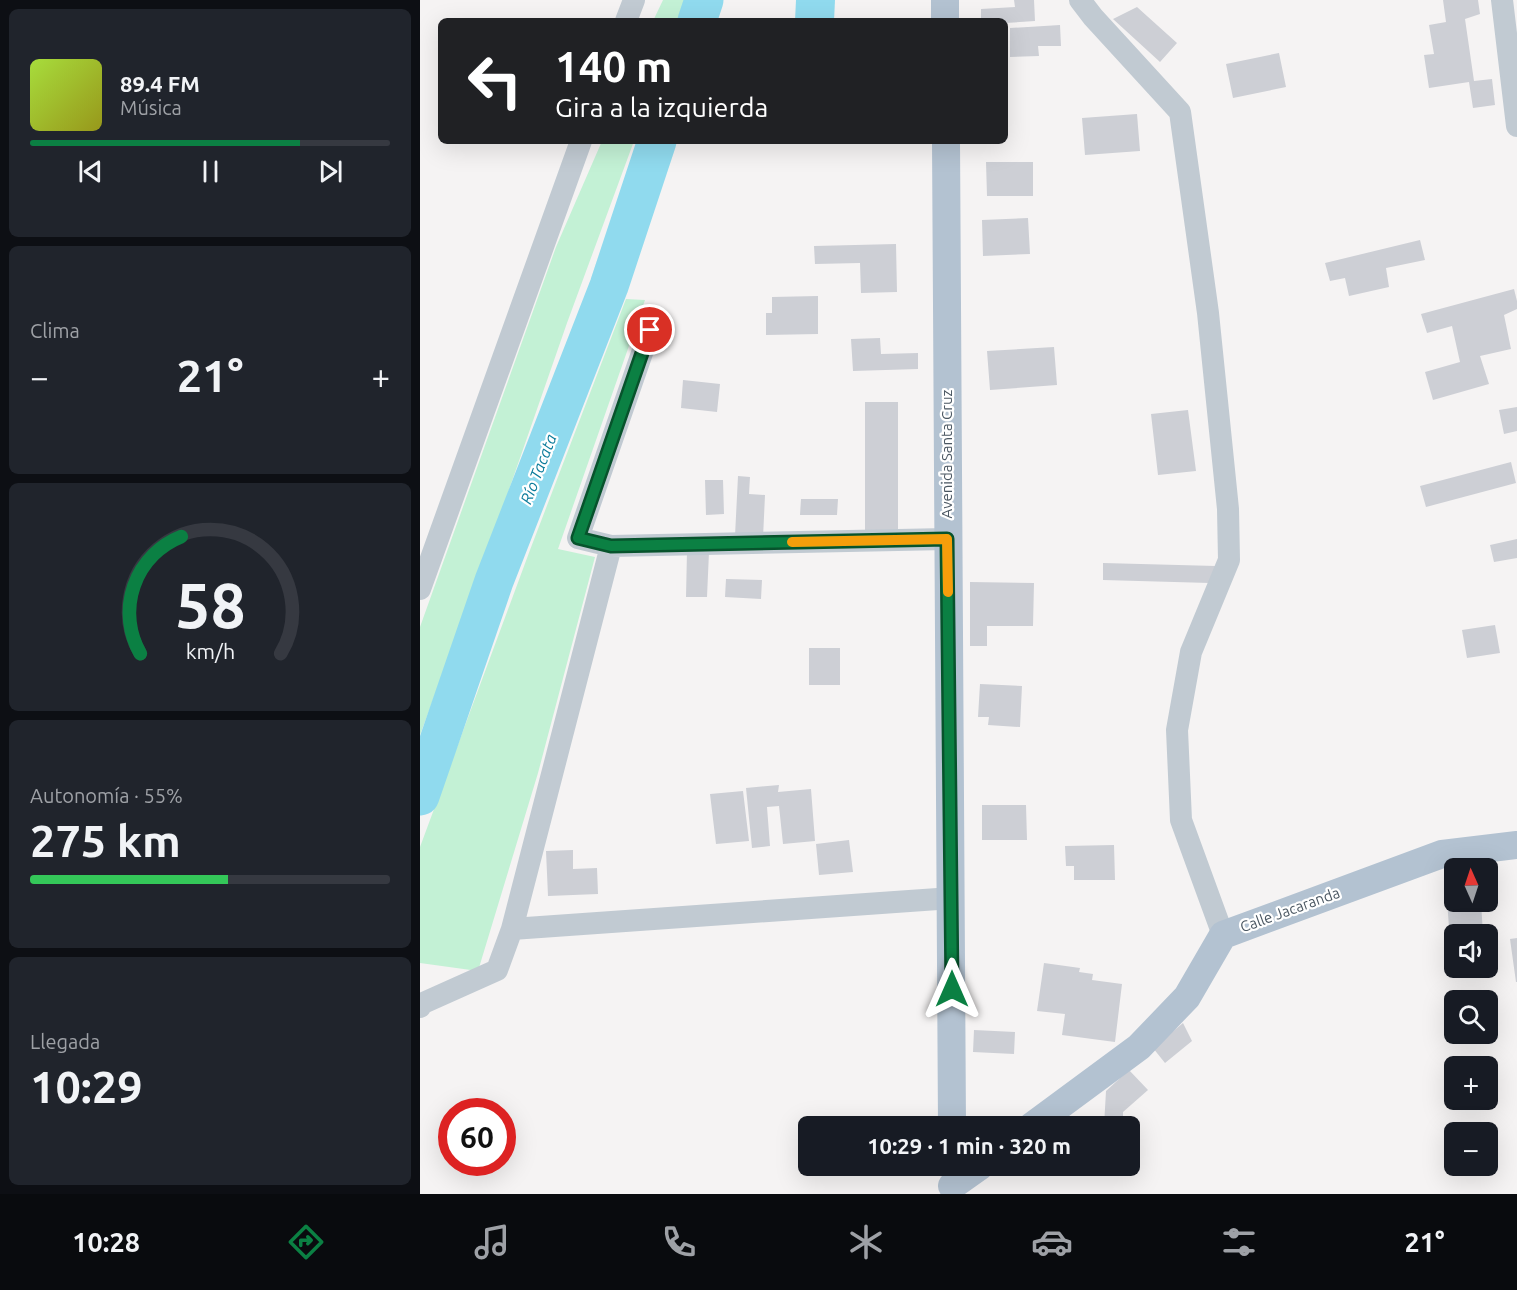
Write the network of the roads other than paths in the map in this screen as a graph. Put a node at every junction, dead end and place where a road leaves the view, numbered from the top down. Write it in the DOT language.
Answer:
graph roads {
  1 [pos="634,0"];
  2 [pos="945,0"];
  3 [pos="1080,0"];
  4 [pos="1502,0"];
  5 [pos="627,18"];
  6 [pos="945,18"];
  7 [pos="1517,126"];
  8 [pos="580,144"];
  9 [pos="946,144"];
  10 [pos="650,330"];
  11 [pos="947,539"];
  12 [pos="611,546"];
  13 [pos="420,589"];
  14 [pos="1517,845"];
  15 [pos="952,898"];
  16 [pos="512,929"];
  17 [pos="1223,935"];
  18 [pos="420,1007"];
  19 [pos="952,1116"];
  20 [pos="1046,1116"];
  21 [pos="964,1176"];
  22 [pos="949,1185"];
  1 -- 5 [label="street"];
  2 -- 6 [label="main road"];
  3 -- 17 [label="street"];
  4 -- 7 [label="street"];
  8 -- 13 [label="street"];
  9 -- 11 [label="main road, Avenida Santa Cruz"];
  10 -- 12 [label="street"];
  11 -- 12 [label="street"];
  11 -- 15 [label="main road, Avenida Santa Cruz"];
  12 -- 16 [label="street"];
  14 -- 17 [label="main road, Calle Jacaranda"];
  15 -- 16 [label="street"];
  15 -- 19 [label="main road, Avenida Santa Cruz"];
  16 -- 18 [label="street"];
  17 -- 20 [label="main road, Calle Jacaranda"];
  21 -- 22 [label="main road"];
}
